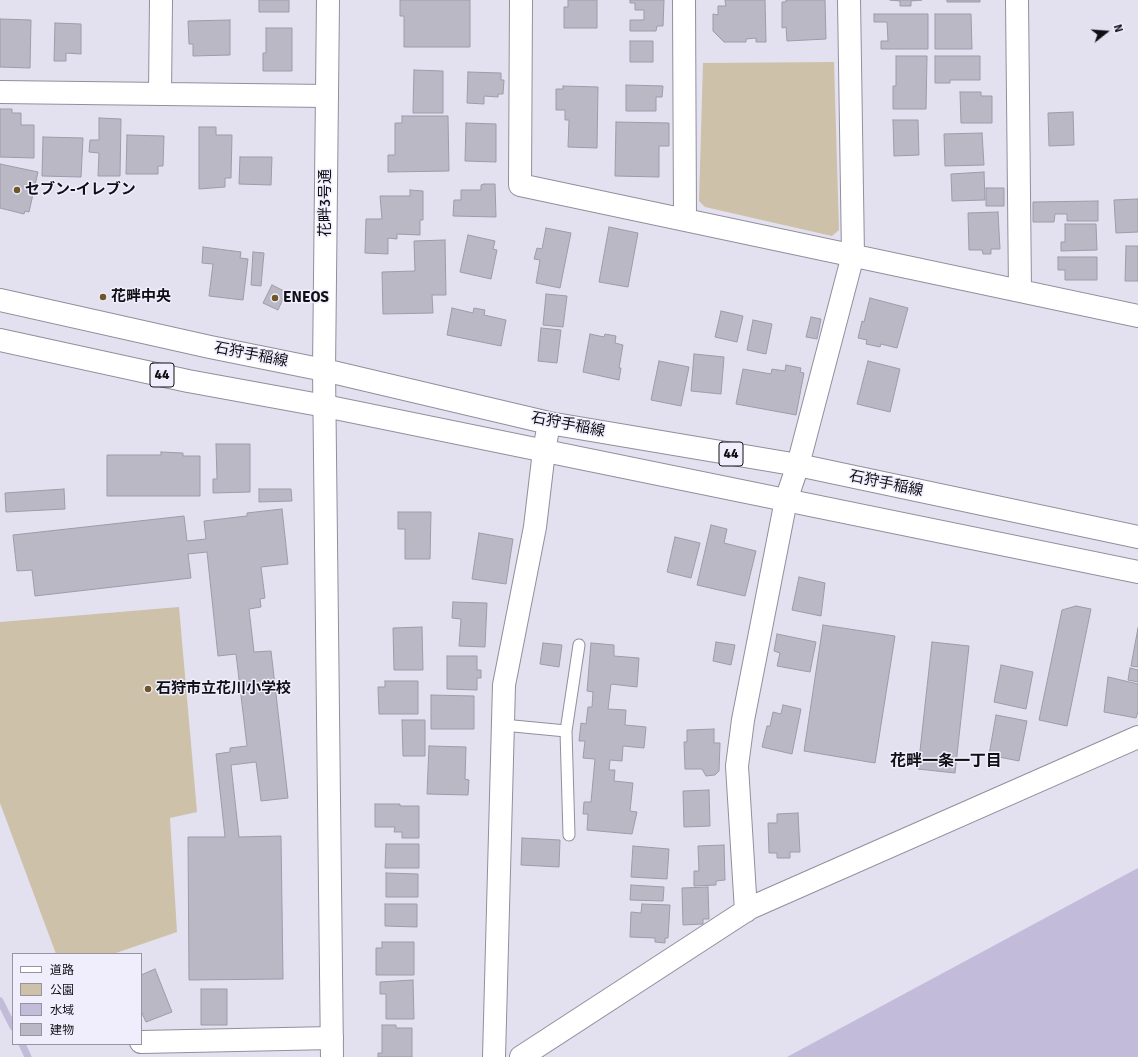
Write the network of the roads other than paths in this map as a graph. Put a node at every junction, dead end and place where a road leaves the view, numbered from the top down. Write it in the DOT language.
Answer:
graph roads {
  1 [pos="161,0"];
  2 [pos="328,0"];
  3 [pos="521,0"];
  4 [pos="684,0"];
  5 [pos="849,0"];
  6 [pos="1017,0"];
  7 [pos="0,92"];
  8 [pos="160,94"];
  9 [pos="327,96"];
  10 [pos="685,219"];
  11 [pos="853,255"];
  12 [pos="1020,291"];
  13 [pos="0,300"];
  14 [pos="1138,316"];
  15 [pos="0,340"];
  16 [pos="324,370"];
  17 [pos="325,406"];
  18 [pos="549,423"];
  19 [pos="544,451"];
  20 [pos="798,465"];
  21 [pos="786,500"];
  22 [pos="1138,537"];
  23 [pos="1138,572"];
  24 [pos="578,645"];
  25 [pos="503,725"];
  26 [pos="566,731"];
  27 [pos="1138,737"];
  28 [pos="569,836"];
  29 [pos="746,911"];
  30 [pos="142,1042"];
  31 [pos="332,1048"];
  32 [pos="494,1057"];
  33 [pos="521,1057"];
  1 -- 8 [label="street"];
  2 -- 9 [label="street, 花畔3号通"];
  3 -- 10 [label="street"];
  4 -- 10 [label="street"];
  5 -- 11 [label="street"];
  6 -- 12 [label="street"];
  7 -- 8 [label="street"];
  8 -- 9 [label="street"];
  9 -- 16 [label="street, 花畔3号通"];
  10 -- 11 [label="street"];
  11 -- 12 [label="street"];
  11 -- 20 [label="street"];
  12 -- 14 [label="street"];
  13 -- 16 [label="street, 石狩手稲線 / 44"];
  15 -- 17 [label="street, 石狩手稲線 / 44"];
  16 -- 17 [label="street, 花畔3号通"];
  16 -- 18 [label="street, 石狩手稲線 / 44"];
  17 -- 19 [label="street, 石狩手稲線 / 44"];
  17 -- 31 [label="street, 花畔3号通"];
  18 -- 19 [label="street"];
  18 -- 20 [label="street, 石狩手稲線 / 44"];
  19 -- 21 [label="street, 石狩手稲線 / 44"];
  19 -- 25 [label="street"];
  20 -- 21 [label="street"];
  20 -- 22 [label="street, 石狩手稲線 / 44"];
  21 -- 23 [label="street, 石狩手稲線 / 44"];
  21 -- 29 [label="street"];
  24 -- 26 [label="lane"];
  25 -- 26 [label="lane"];
  25 -- 32 [label="street"];
  26 -- 28 [label="lane"];
  27 -- 29 [label="street"];
  29 -- 33 [label="street"];
  30 -- 31 [label="street"];
}
